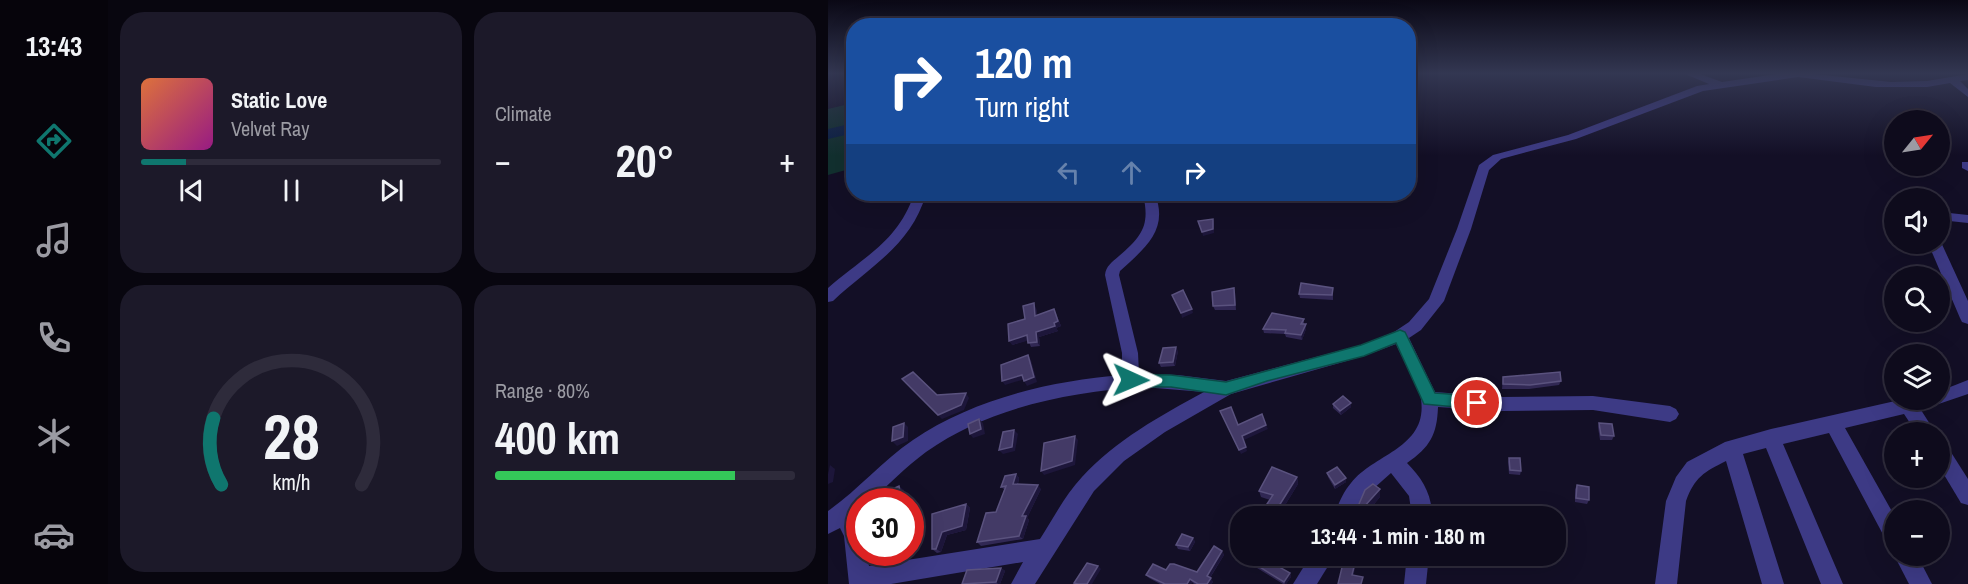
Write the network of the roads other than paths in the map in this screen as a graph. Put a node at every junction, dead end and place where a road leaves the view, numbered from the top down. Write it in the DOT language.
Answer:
graph roads {
  1 [pos="1661,101"];
  2 [pos="919,201"];
  3 [pos="1150,201"];
  4 [pos="1950,217"];
  5 [pos="1968,219"];
  6 [pos="1940,254"];
  7 [pos="828,297"];
  8 [pos="1968,318"];
  9 [pos="1400,336"];
  10 [pos="1131,380"];
  11 [pos="1968,387"];
  12 [pos="1226,388"];
  13 [pos="1950,394"];
  14 [pos="1430,399"];
  15 [pos="1894,410"];
  16 [pos="1670,414"];
  17 [pos="1834,425"];
  18 [pos="1771,437"];
  19 [pos="1732,448"];
  20 [pos="1392,461"];
  21 [pos="1950,468"];
  22 [pos="1968,496"];
  23 [pos="1349,506"];
  24 [pos="1421,506"];
  25 [pos="1884,517"];
  26 [pos="836,519"];
  27 [pos="1047,548"];
  28 [pos="1316,566"];
  29 [pos="1417,566"];
  30 [pos="1911,566"];
  31 [pos="860,581"];
  32 [pos="1022,584"];
  33 [pos="1304,584"];
  34 [pos="1415,584"];
  35 [pos="1666,584"];
  36 [pos="1773,584"];
  37 [pos="1832,584"];
  38 [pos="1921,584"];
  1 -- 9 [label="street"];
  2 -- 7 [label="street"];
  3 -- 10 [label="street"];
  4 -- 5 [label="street"];
  6 -- 8 [label="street"];
  9 -- 12 [label="street"];
  9 -- 14 [label="street"];
  10 -- 12 [label="street"];
  10 -- 26 [label="street"];
  11 -- 13 [label="street"];
  12 -- 27 [label="street"];
  14 -- 16 [label="street"];
  14 -- 20 [label="street"];
  15 -- 17 [label="street"];
  17 -- 18 [label="street"];
  17 -- 25 [label="street"];
  18 -- 19 [label="street"];
  18 -- 37 [label="street"];
  19 -- 35 [label="street"];
  19 -- 36 [label="street"];
  20 -- 23 [label="street"];
  20 -- 24 [label="street"];
  21 -- 22 [label="street"];
  26 -- 31 [label="street"];
  27 -- 31 [label="street"];
  27 -- 32 [label="street"];
  28 -- 33 [label="street"];
  29 -- 34 [label="street"];
  30 -- 38 [label="street"];
}
